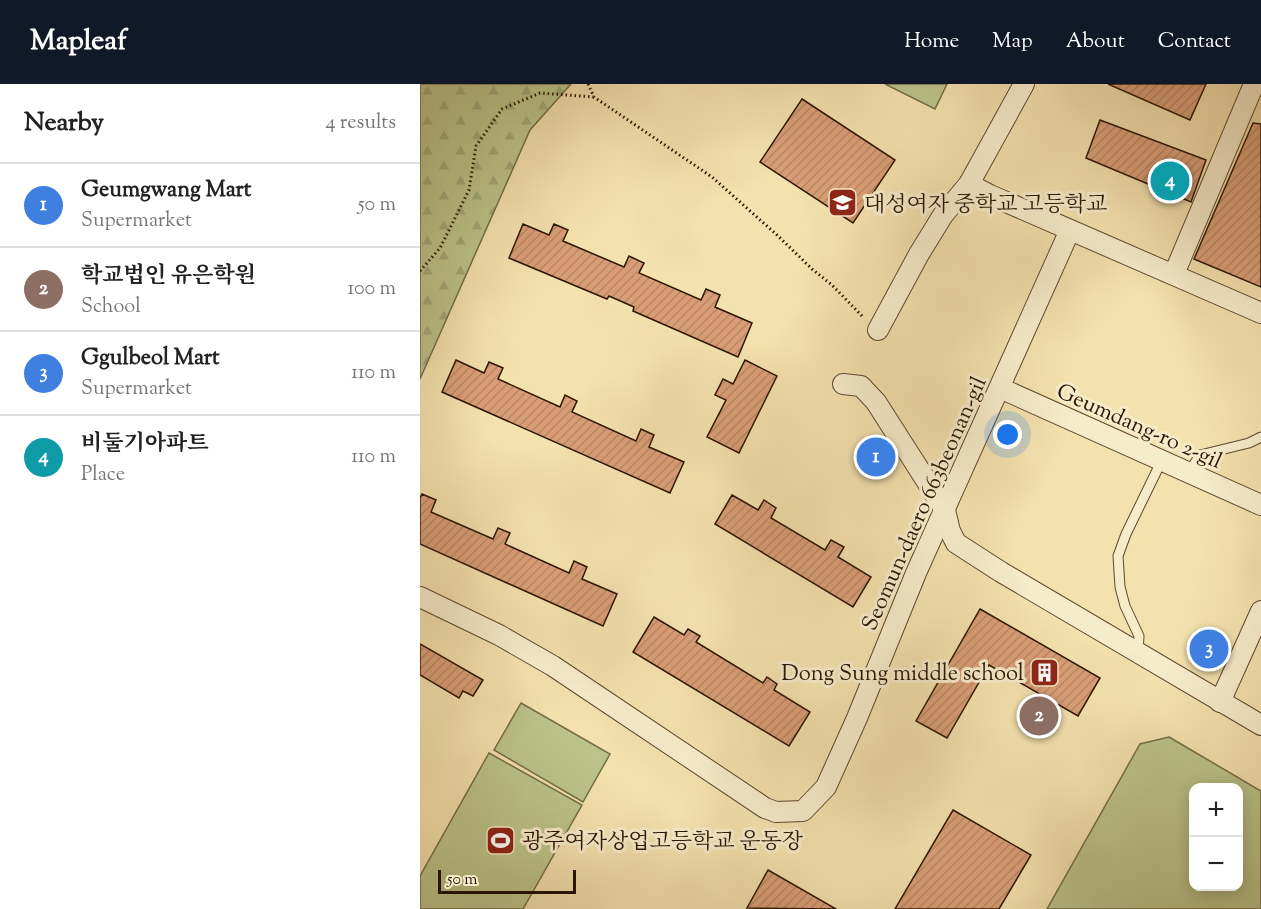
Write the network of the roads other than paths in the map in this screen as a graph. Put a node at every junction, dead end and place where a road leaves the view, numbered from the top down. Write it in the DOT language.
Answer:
graph roads {
  1 [pos="1024,84"];
  2 [pos="1254,84"];
  3 [pos="969,184"];
  4 [pos="1070,230"];
  5 [pos="1174,274"];
  6 [pos="1261,313"];
  7 [pos="878,330"];
  8 [pos="843,384"];
  9 [pos="1000,388"];
  10 [pos="1261,437"];
  11 [pos="1162,460"];
  12 [pos="1189,472"];
  13 [pos="1261,506"];
  14 [pos="945,510"];
  15 [pos="420,597"];
  16 [pos="1259,623"];
  17 [pos="1138,653"];
  18 [pos="1220,702"];
  19 [pos="1261,725"];
  1 -- 3 [label="street"];
  2 -- 5 [label="street"];
  3 -- 4 [label="street"];
  3 -- 7 [label="street"];
  4 -- 5 [label="street"];
  4 -- 9 [label="street, Seomun-daero 663beonan-gil"];
  5 -- 6 [label="street"];
  8 -- 14 [label="street"];
  9 -- 11 [label="street, Geumdang-ro 2-gil"];
  9 -- 14 [label="street, Seomun-daero 663beonan-gil"];
  10 -- 12 [label="lane"];
  11 -- 12 [label="street, Geumdang-ro 2-gil"];
  11 -- 17 [label="lane"];
  12 -- 13 [label="street, Geumdang-ro 2-gil"];
  14 -- 15 [label="street, Seomun-daero 663beonan-gil"];
  14 -- 17 [label="street"];
  16 -- 18 [label="street"];
  17 -- 18 [label="street"];
  18 -- 19 [label="street"];
}
